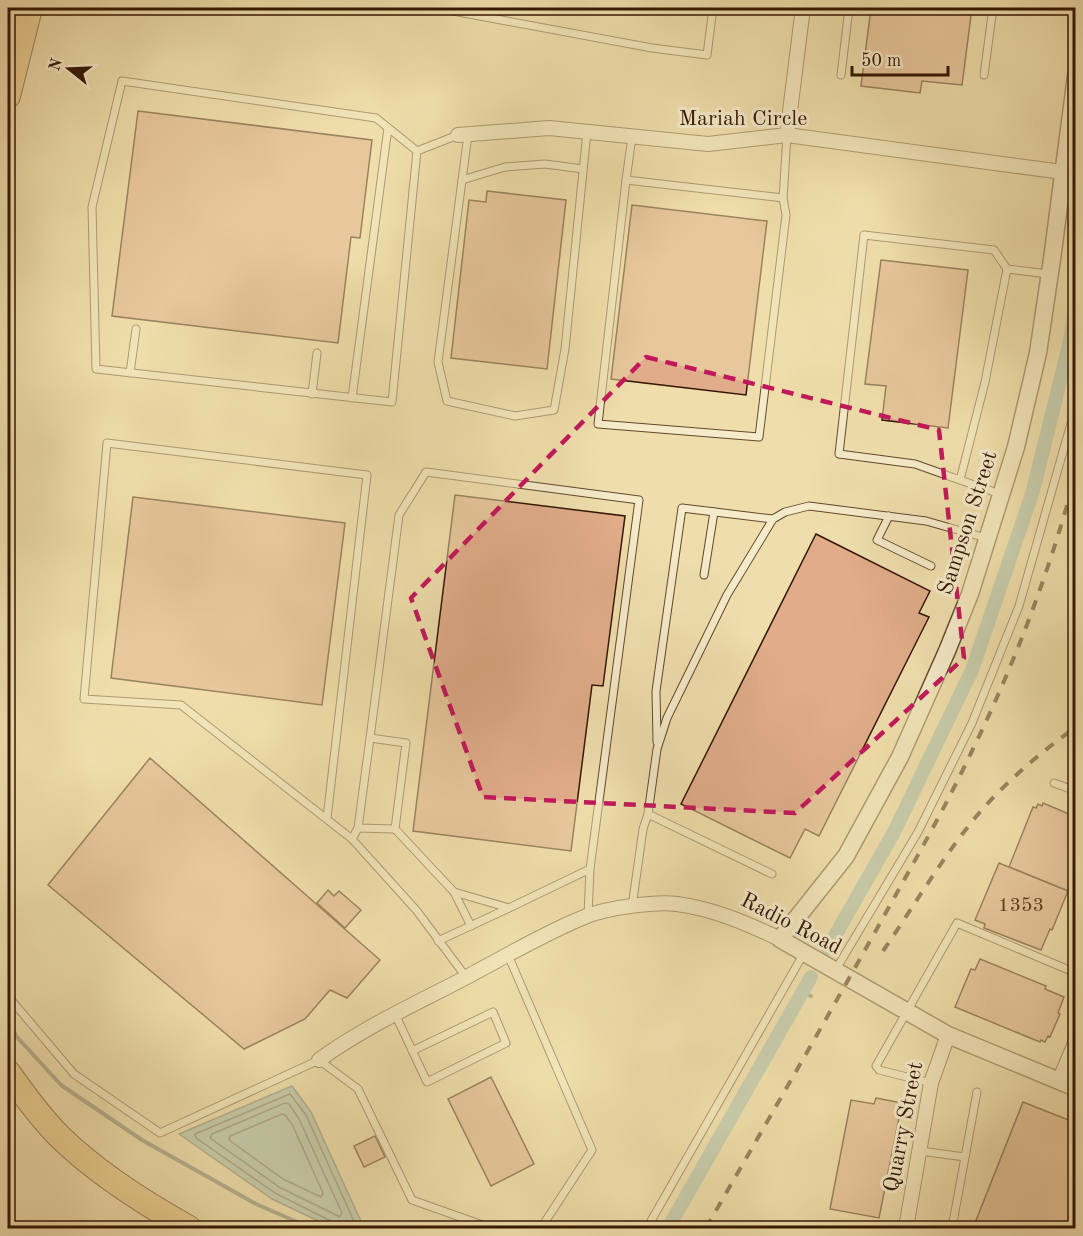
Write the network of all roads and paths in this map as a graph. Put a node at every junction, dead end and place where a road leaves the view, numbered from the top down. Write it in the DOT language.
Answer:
graph roads {
  1 [pos="13,8"];
  2 [pos="30,8"];
  3 [pos="437,8"];
  4 [pos="713,8"];
  5 [pos="803,8"];
  6 [pos="849,8"];
  7 [pos="993,8"];
  8 [pos="8,28"];
  9 [pos="841,75"];
  10 [pos="984,75"];
  11 [pos="1076,76"];
  12 [pos="8,96"];
  13 [pos="388,128"];
  14 [pos="587,132"];
  15 [pos="463,135"];
  16 [pos="787,135"];
  17 [pos="632,137"];
  18 [pos="417,151"];
  19 [pos="583,169"];
  20 [pos="1062,172"];
  21 [pos="462,180"];
  22 [pos="627,180"];
  23 [pos="783,198"];
  24 [pos="1007,269"];
  25 [pos="1050,275"];
  26 [pos="136,329"];
  27 [pos="317,353"];
  28 [pos="130,373"];
  29 [pos="312,394"];
  30 [pos="352,398"];
  31 [pos="1076,406"];
  32 [pos="960,480"];
  33 [pos="1002,495"];
  34 [pos="714,512"];
  35 [pos="889,516"];
  36 [pos="773,519"];
  37 [pos="989,538"];
  38 [pos="931,566"];
  39 [pos="704,575"];
  40 [pos="370,738"];
  41 [pos="657,749"];
  42 [pos="1054,783"];
  43 [pos="1076,791"];
  44 [pos="648,814"];
  45 [pos="327,818"];
  46 [pos="358,828"];
  47 [pos="395,829"];
  48 [pos="352,839"];
  49 [pos="590,869"];
  50 [pos="772,874"];
  51 [pos="8,888"];
  52 [pos="454,892"];
  53 [pos="632,907"];
  54 [pos="508,908"];
  55 [pos="588,915"];
  56 [pos="471,926"];
  57 [pos="780,939"];
  58 [pos="438,941"];
  59 [pos="8,953"];
  60 [pos="508,955"];
  61 [pos="808,955"];
  62 [pos="832,969"];
  63 [pos="1076,973"];
  64 [pos="466,977"];
  65 [pos="8,982"];
  66 [pos="908,1010"];
  67 [pos="395,1014"];
  68 [pos="948,1035"];
  69 [pos="1076,1041"];
  70 [pos="412,1051"];
  71 [pos="319,1060"];
  72 [pos="8,1072"];
  73 [pos="1059,1081"];
  74 [pos="931,1083"];
  75 [pos="1076,1088"];
  76 [pos="977,1092"];
  77 [pos="920,1151"];
  78 [pos="965,1157"];
  79 [pos="189,1228"];
  80 [pos="491,1228"];
  81 [pos="541,1228"];
  82 [pos="647,1228"];
  83 [pos="906,1228"];
  84 [pos="952,1228"];
  1 -- 8 [label="highway"];
  2 -- 12 [label="highway"];
  3 -- 4 [label="lane"];
  5 -- 16 [label="street"];
  6 -- 9 [label="lane"];
  7 -- 10 [label="lane"];
  11 -- 20 [label="street, Sampson Street"];
  13 -- 18 [label="lane"];
  13 -- 28 [label="lane"];
  13 -- 30 [label="lane"];
  14 -- 15 [label="street, Mariah Circle"];
  14 -- 17 [label="street, Mariah Circle"];
  14 -- 19 [label="lane"];
  15 -- 18 [label="lane"];
  15 -- 21 [label="lane"];
  16 -- 17 [label="street, Mariah Circle"];
  16 -- 20 [label="street, Mariah Circle"];
  16 -- 23 [label="lane"];
  17 -- 22 [label="lane"];
  18 -- 30 [label="lane"];
  19 -- 21 [label="lane"];
  19 -- 21 [label="lane"];
  20 -- 25 [label="street, Sampson Street"];
  22 -- 23 [label="lane"];
  22 -- 23 [label="lane"];
  24 -- 25 [label="lane"];
  24 -- 32 [label="lane"];
  24 -- 32 [label="lane"];
  25 -- 33 [label="street, Sampson Street"];
  26 -- 28 [label="lane"];
  27 -- 29 [label="lane"];
  28 -- 29 [label="lane"];
  29 -- 30 [label="lane"];
  31 -- 62 [label="lane"];
  32 -- 33 [label="lane"];
  33 -- 37 [label="street, Sampson Street"];
  34 -- 36 [label="lane"];
  34 -- 39 [label="lane"];
  34 -- 41 [label="lane"];
  35 -- 36 [label="lane"];
  35 -- 37 [label="lane"];
  35 -- 38 [label="lane"];
  36 -- 41 [label="lane"];
  37 -- 57 [label="street, Sampson Street"];
  40 -- 46 [label="lane"];
  40 -- 47 [label="lane"];
  40 -- 49 [label="lane"];
  41 -- 44 [label="lane"];
  42 -- 43 [label="lane"];
  44 -- 50 [label="lane"];
  44 -- 53 [label="lane"];
  45 -- 45 [label="lane"];
  45 -- 48 [label="lane"];
  46 -- 47 [label="lane"];
  46 -- 48 [label="lane"];
  47 -- 52 [label="lane"];
  48 -- 58 [label="lane"];
  49 -- 54 [label="lane"];
  49 -- 55 [label="lane"];
  51 -- 59 [label="lane"];
  52 -- 54 [label="lane"];
  52 -- 56 [label="lane"];
  53 -- 55 [label="street, Radio Road"];
  53 -- 57 [label="street, Radio Road"];
  54 -- 56 [label="lane"];
  55 -- 60 [label="street, Radio Road"];
  56 -- 58 [label="lane"];
  57 -- 61 [label="street, Radio Road"];
  58 -- 64 [label="lane"];
  60 -- 64 [label="street, Radio Road"];
  60 -- 81 [label="lane"];
  61 -- 62 [label="street, Radio Road"];
  61 -- 82 [label="lane"];
  62 -- 66 [label="street, Radio Road"];
  63 -- 66 [label="lane"];
  64 -- 67 [label="street, Radio Road"];
  65 -- 71 [label="lane"];
  66 -- 68 [label="street, Radio Road"];
  66 -- 74 [label="lane"];
  67 -- 70 [label="lane"];
  67 -- 71 [label="street, Radio Road"];
  68 -- 73 [label="street, Radio Road"];
  68 -- 74 [label="street, Quarry Street"];
  69 -- 73 [label="street"];
  70 -- 70 [label="lane"];
  71 -- 80 [label="lane"];
  72 -- 79 [label="highway"];
  73 -- 75 [label="street, Radio Road"];
  74 -- 77 [label="street, Quarry Street"];
  76 -- 78 [label="lane"];
  77 -- 78 [label="lane"];
  77 -- 83 [label="street, Quarry Street"];
  78 -- 84 [label="lane"];
}
